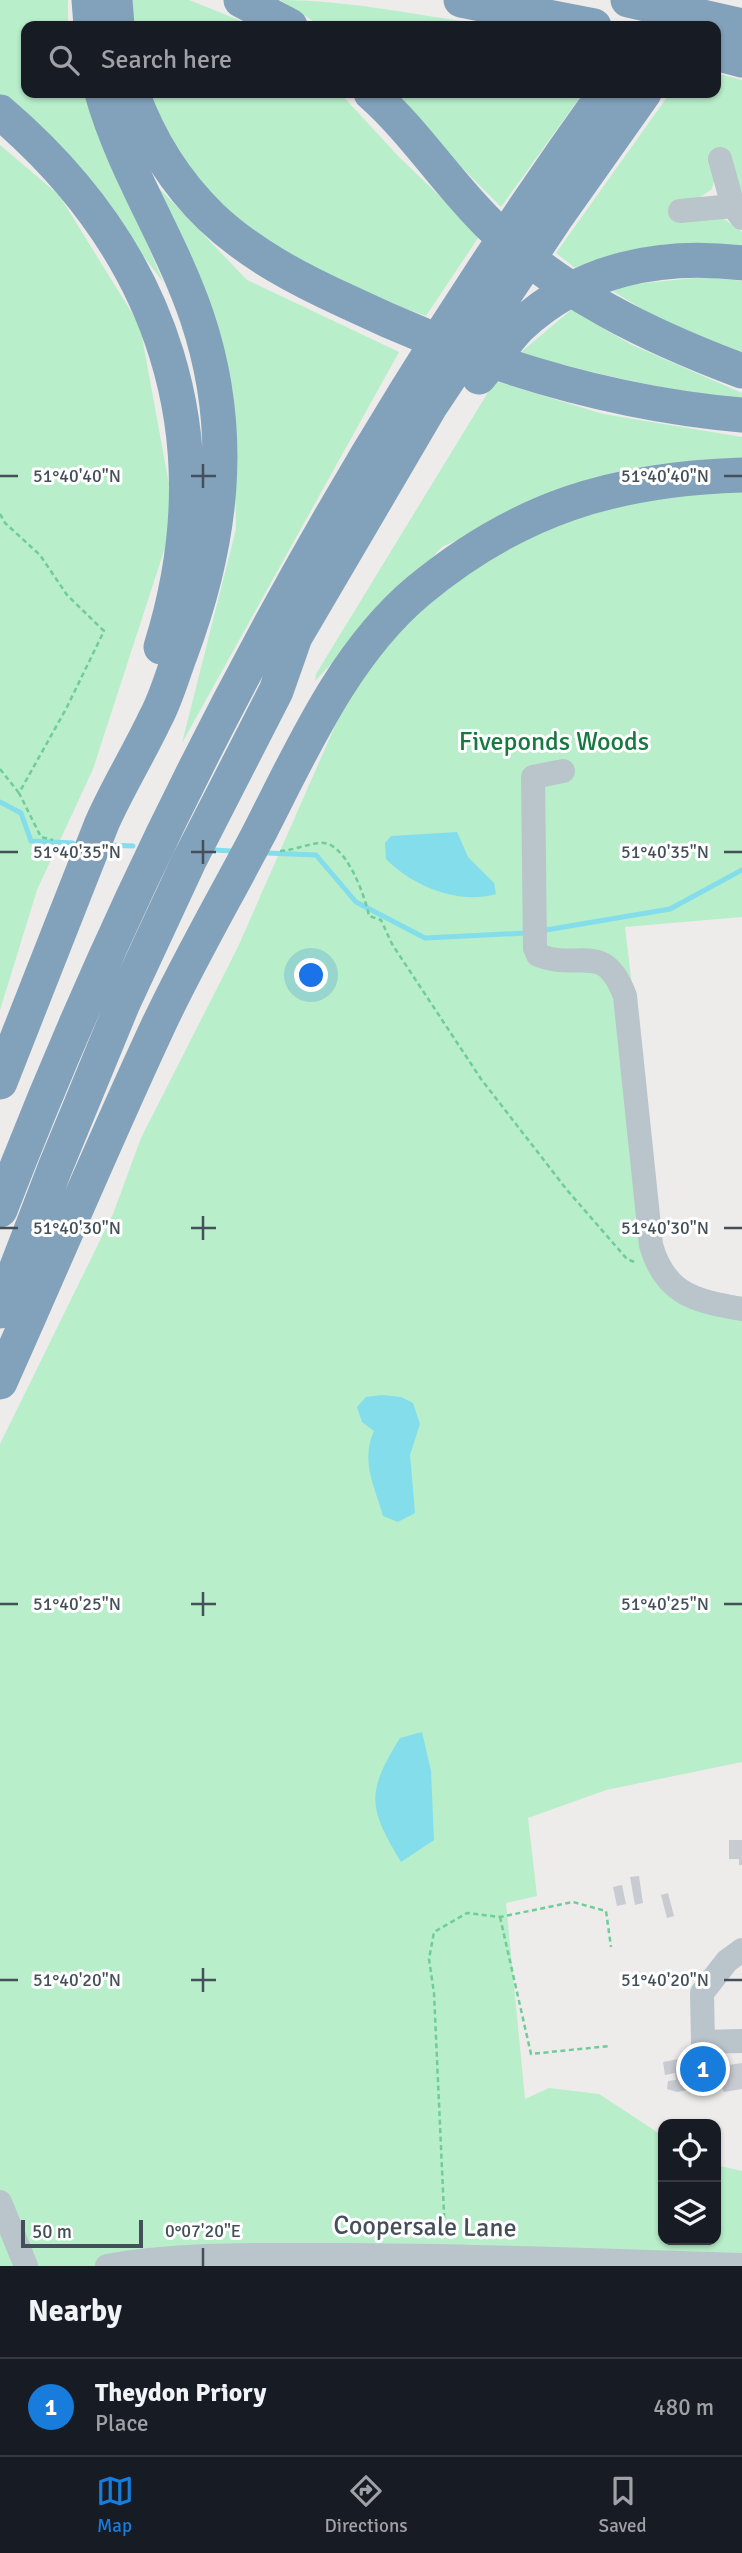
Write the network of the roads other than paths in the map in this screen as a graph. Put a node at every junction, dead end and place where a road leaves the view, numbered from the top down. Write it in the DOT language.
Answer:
graph roads {
  1 [pos="242,0"];
  2 [pos="264,0"];
  3 [pos="461,0"];
  4 [pos="628,0"];
  5 [pos="675,0"];
  6 [pos="714,0"];
  7 [pos="281,21"];
  8 [pos="300,21"];
  9 [pos="568,21"];
  10 [pos="658,21"];
  11 [pos="673,21"];
  12 [pos="698,21"];
  13 [pos="104,98"];
  14 [pos="134,98"];
  15 [pos="377,98"];
  16 [pos="602,98"];
  17 [pos="640,98"];
  18 [pos="0,112"];
  19 [pos="720,159"];
  20 [pos="680,211"];
  21 [pos="737,212"];
  22 [pos="742,263"];
  23 [pos="742,371"];
  24 [pos="742,415"];
  25 [pos="742,475"];
  26 [pos="276,691"];
  27 [pos="563,771"];
  28 [pos="119,784"];
  29 [pos="0,1082"];
  30 [pos="0,1210"];
  31 [pos="742,1309"];
  32 [pos="0,1311"];
  33 [pos="0,1382"];
  34 [pos="742,1950"];
  35 [pos="742,2041"];
  36 [pos="0,2202"];
  37 [pos="26,2266"];
  38 [pos="107,2266"];
  39 [pos="742,2266"];
  1 -- 7 [label="highway"];
  2 -- 8 [label="highway"];
  3 -- 9 [label="highway"];
  4 -- 11 [label="highway"];
  5 -- 10 [label="highway"];
  6 -- 12 [label="highway"];
  13 -- 28 [label="highway"];
  14 -- 24 [label="highway"];
  15 -- 23 [label="highway"];
  16 -- 30 [label="highway"];
  17 -- 26 [label="highway"];
  18 -- 28 [label="highway"];
  19 -- 21 [label="street"];
  20 -- 21 [label="street"];
  22 -- 26 [label="highway"];
  25 -- 33 [label="highway"];
  26 -- 32 [label="highway"];
  27 -- 31 [label="street"];
  28 -- 29 [label="highway"];
  34 -- 35 [label="street"];
  36 -- 37 [label="street"];
  38 -- 39 [label="street, Coopersale Lane"];
}
